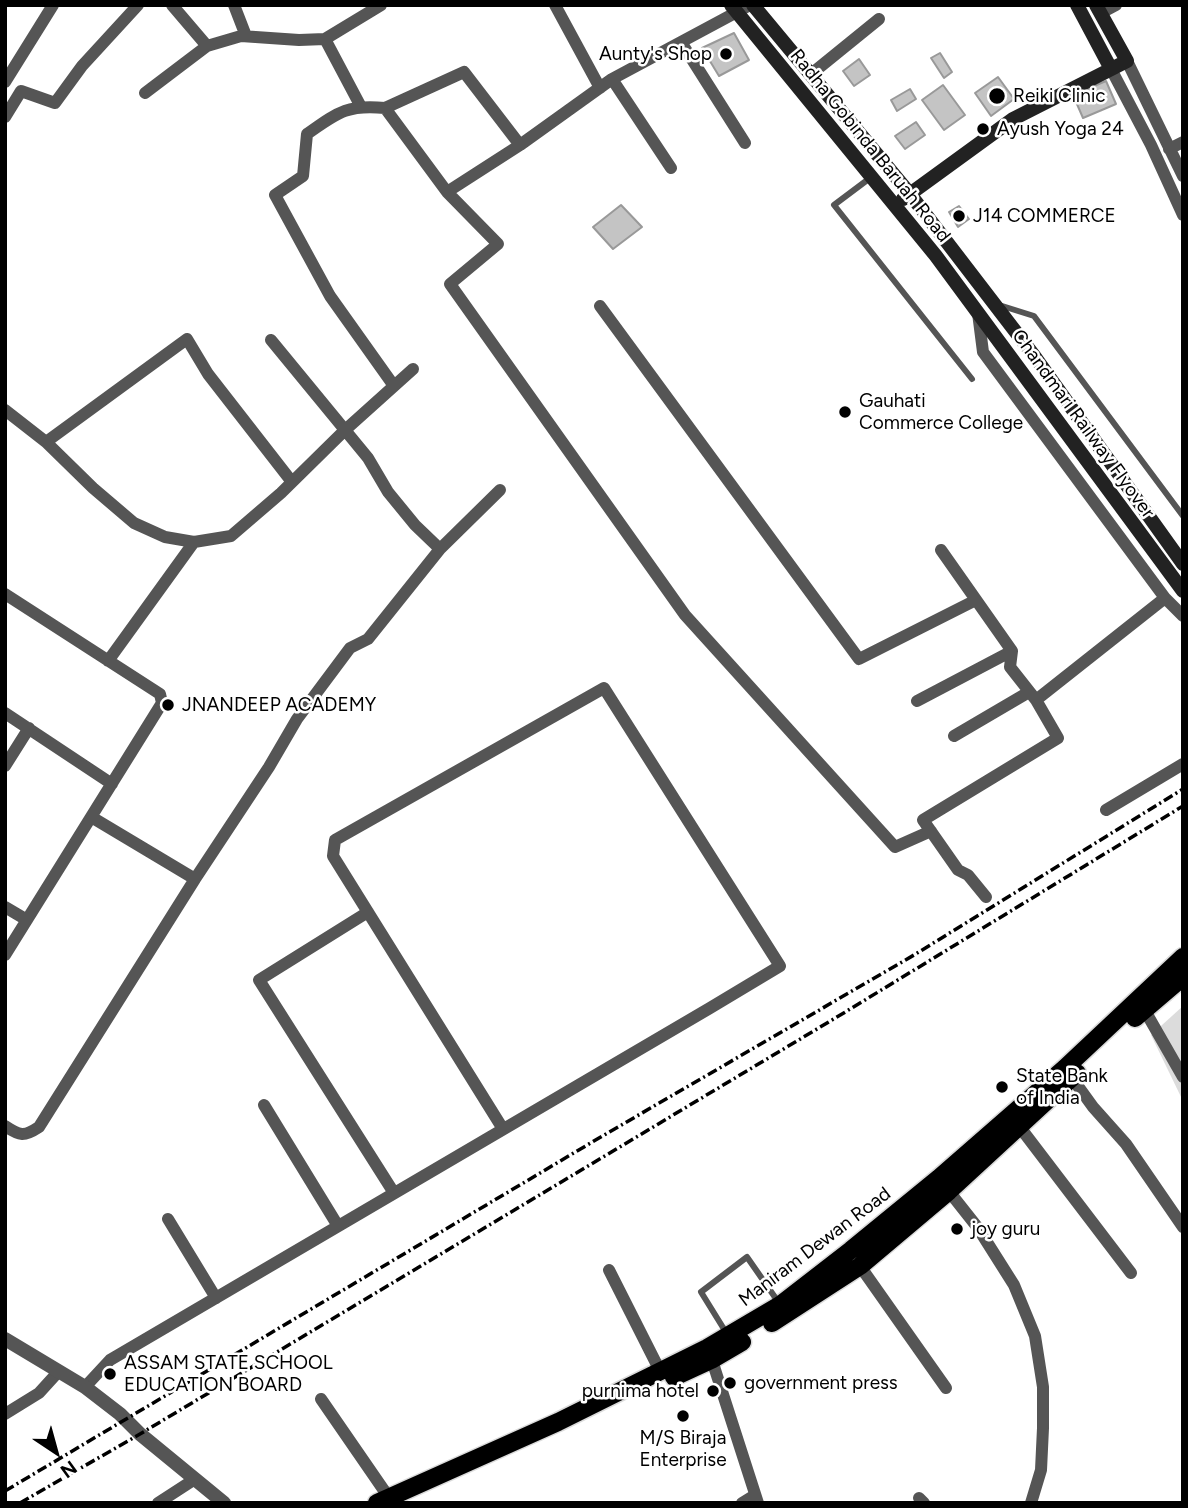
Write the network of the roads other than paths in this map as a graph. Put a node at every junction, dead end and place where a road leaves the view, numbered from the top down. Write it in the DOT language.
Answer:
graph roads {
  1 [pos="54,5"];
  2 [pos="138,5"];
  3 [pos="172,5"];
  4 [pos="234,5"];
  5 [pos="381,5"];
  6 [pos="555,5"];
  7 [pos="1077,5"];
  8 [pos="1116,5"];
  9 [pos="743,7"];
  10 [pos="1098,9"];
  11 [pos="879,19"];
  12 [pos="246,36"];
  13 [pos="325,39"];
  14 [pos="681,42"];
  15 [pos="207,46"];
  16 [pos="1127,61"];
  17 [pos="1111,69"];
  18 [pos="810,75"];
  19 [pos="612,79"];
  20 [pos="5,82"];
  21 [pos="600,88"];
  22 [pos="145,93"];
  23 [pos="360,105"];
  24 [pos="385,108"];
  25 [pos="5,117"];
  26 [pos="1183,142"];
  27 [pos="745,144"];
  28 [pos="520,145"];
  29 [pos="1169,149"];
  30 [pos="671,168"];
  31 [pos="872,176"];
  32 [pos="1183,176"];
  33 [pos="447,192"];
  34 [pos="911,194"];
  35 [pos="895,204"];
  36 [pos="1183,215"];
  37 [pos="968,268"];
  38 [pos="953,279"];
  39 [pos="994,303"];
  40 [pos="600,306"];
  41 [pos="978,312"];
  42 [pos="271,340"];
  43 [pos="413,369"];
  44 [pos="972,379"];
  45 [pos="394,386"];
  46 [pos="5,410"];
  47 [pos="344,431"];
  48 [pos="46,442"];
  49 [pos="292,482"];
  50 [pos="500,490"];
  51 [pos="1183,516"];
  52 [pos="194,542"];
  53 [pos="440,549"];
  54 [pos="941,550"];
  55 [pos="1183,564"];
  56 [pos="1183,591"];
  57 [pos="5,594"];
  58 [pos="1165,598"];
  59 [pos="976,600"];
  60 [pos="1183,616"];
  61 [pos="1012,651"];
  62 [pos="108,661"];
  63 [pos="1032,696"];
  64 [pos="917,701"];
  65 [pos="5,713"];
  66 [pos="29,728"];
  67 [pos="954,736"];
  68 [pos="1183,764"];
  69 [pos="5,765"];
  70 [pos="111,783"];
  71 [pos="1107,810"];
  72 [pos="93,818"];
  73 [pos="931,831"];
  74 [pos="195,879"];
  75 [pos="986,897"];
  76 [pos="5,907"];
  77 [pos="368,912"];
  78 [pos="27,920"];
  79 [pos="5,955"];
  80 [pos="1183,957"];
  81 [pos="1183,977"];
  82 [pos="1144,1009"];
  83 [pos="1069,1072"];
  84 [pos="1183,1077"];
  85 [pos="264,1105"];
  86 [pos="5,1126"];
  87 [pos="1019,1126"];
  88 [pos="503,1129"];
  89 [pos="944,1184"];
  90 [pos="394,1193"];
  91 [pos="168,1219"];
  92 [pos="338,1226"];
  93 [pos="1183,1227"];
  94 [pos="860,1266"];
  95 [pos="609,1270"];
  96 [pos="1131,1273"];
  97 [pos="216,1298"];
  98 [pos="780,1304"];
  99 [pos="5,1339"];
  100 [pos="731,1342"];
  101 [pos="710,1353"];
  102 [pos="59,1371"];
  103 [pos="658,1372"];
  104 [pos="85,1387"];
  105 [pos="946,1388"];
  106 [pos="321,1399"];
  107 [pos="5,1414"];
  108 [pos="195,1479"];
  109 [pos="757,1499"];
  110 [pos="391,1501"];
  111 [pos="158,1503"];
  112 [pos="224,1503"];
  113 [pos="742,1503"];
  114 [pos="1031,1503"];
  1 -- 20 [label="street"];
  2 -- 25 [label="street"];
  3 -- 15 [label="street"];
  4 -- 12 [label="street"];
  5 -- 13 [label="street"];
  6 -- 21 [label="street"];
  7 -- 17 [label="main road"];
  8 -- 10 [label="street"];
  9 -- 14 [label="street"];
  9 -- 18 [label="main road, Radha Gobinda Baruah Road"];
  9 -- 31 [label="main road, Radha Gobinda Baruah Road"];
  10 -- 16 [label="main road"];
  11 -- 18 [label="street"];
  12 -- 13 [label="street"];
  12 -- 15 [label="street"];
  13 -- 23 [label="street"];
  14 -- 19 [label="street"];
  14 -- 27 [label="street"];
  15 -- 22 [label="street"];
  16 -- 17 [label="main road"];
  16 -- 29 [label="street"];
  17 -- 34 [label="main road"];
  17 -- 36 [label="street"];
  18 -- 34 [label="main road, Radha Gobinda Baruah Road"];
  19 -- 21 [label="street"];
  19 -- 30 [label="street"];
  21 -- 28 [label="street"];
  23 -- 24 [label="street"];
  23 -- 45 [label="street"];
  24 -- 28 [label="street"];
  24 -- 33 [label="street"];
  26 -- 29 [label="street"];
  28 -- 33 [label="street"];
  29 -- 32 [label="street"];
  31 -- 35 [label="main road, Radha Gobinda Baruah Road"];
  31 -- 44 [label="lane"];
  33 -- 73 [label="street"];
  34 -- 35 [label="main road"];
  34 -- 37 [label="main road, Radha Gobinda Baruah Road"];
  35 -- 38 [label="main road, Radha Gobinda Baruah Road"];
  37 -- 38 [label="main road"];
  37 -- 39 [label="main road, Radha Gobinda Baruah Road"];
  38 -- 41 [label="main road, Radha Gobinda Baruah Road"];
  39 -- 51 [label="lane"];
  39 -- 55 [label="main road, Chandmari Railway Flyover"];
  40 -- 59 [label="street"];
  41 -- 56 [label="main road, Chandmari Railway Flyover"];
  41 -- 58 [label="street"];
  42 -- 47 [label="street"];
  43 -- 45 [label="street"];
  45 -- 47 [label="street"];
  46 -- 48 [label="street"];
  47 -- 49 [label="street"];
  47 -- 53 [label="street"];
  48 -- 49 [label="street"];
  48 -- 52 [label="street"];
  49 -- 52 [label="street"];
  50 -- 53 [label="street"];
  52 -- 62 [label="street"];
  53 -- 74 [label="street"];
  54 -- 59 [label="street"];
  57 -- 62 [label="street"];
  58 -- 60 [label="street"];
  58 -- 63 [label="street"];
  59 -- 61 [label="street"];
  61 -- 63 [label="street"];
  61 -- 64 [label="street"];
  62 -- 70 [label="street"];
  63 -- 67 [label="street"];
  63 -- 73 [label="street"];
  65 -- 66 [label="street"];
  66 -- 69 [label="street"];
  66 -- 70 [label="street"];
  68 -- 71 [label="street"];
  70 -- 72 [label="street"];
  72 -- 74 [label="street"];
  72 -- 78 [label="street"];
  73 -- 75 [label="street"];
  74 -- 86 [label="street"];
  76 -- 78 [label="street"];
  77 -- 88 [label="street"];
  77 -- 88 [label="street"];
  77 -- 90 [label="street"];
  78 -- 79 [label="street"];
  80 -- 83 [label="main road, Maniram Dewan Road"];
  81 -- 82 [label="main road, Maniram Dewan Road"];
  82 -- 83 [label="main road, Maniram Dewan Road"];
  82 -- 84 [label="street"];
  83 -- 87 [label="main road, Maniram Dewan Road"];
  83 -- 89 [label="main road, Maniram Dewan Road"];
  83 -- 93 [label="street"];
  85 -- 92 [label="street"];
  87 -- 89 [label="main road, Maniram Dewan Road"];
  87 -- 96 [label="street"];
  88 -- 90 [label="street"];
  89 -- 94 [label="main road, Maniram Dewan Road"];
  89 -- 98 [label="main road, Maniram Dewan Road"];
  89 -- 114 [label="street"];
  90 -- 92 [label="street"];
  91 -- 97 [label="street"];
  92 -- 97 [label="street"];
  94 -- 100 [label="main road, Maniram Dewan Road"];
  94 -- 105 [label="street"];
  95 -- 103 [label="street"];
  97 -- 104 [label="street"];
  98 -- 100 [label="main road, Maniram Dewan Road"];
  98 -- 100 [label="lane"];
  99 -- 102 [label="street"];
  100 -- 101 [label="main road, Maniram Dewan Road"];
  101 -- 103 [label="main road, Maniram Dewan Road"];
  101 -- 109 [label="street"];
  101 -- 110 [label="main road, Maniram Dewan Road"];
  102 -- 104 [label="street"];
  102 -- 107 [label="street"];
  103 -- 110 [label="main road, Maniram Dewan Road"];
  104 -- 108 [label="street"];
  106 -- 110 [label="street"];
  108 -- 111 [label="street"];
  108 -- 112 [label="street"];
  109 -- 113 [label="street"];
}
